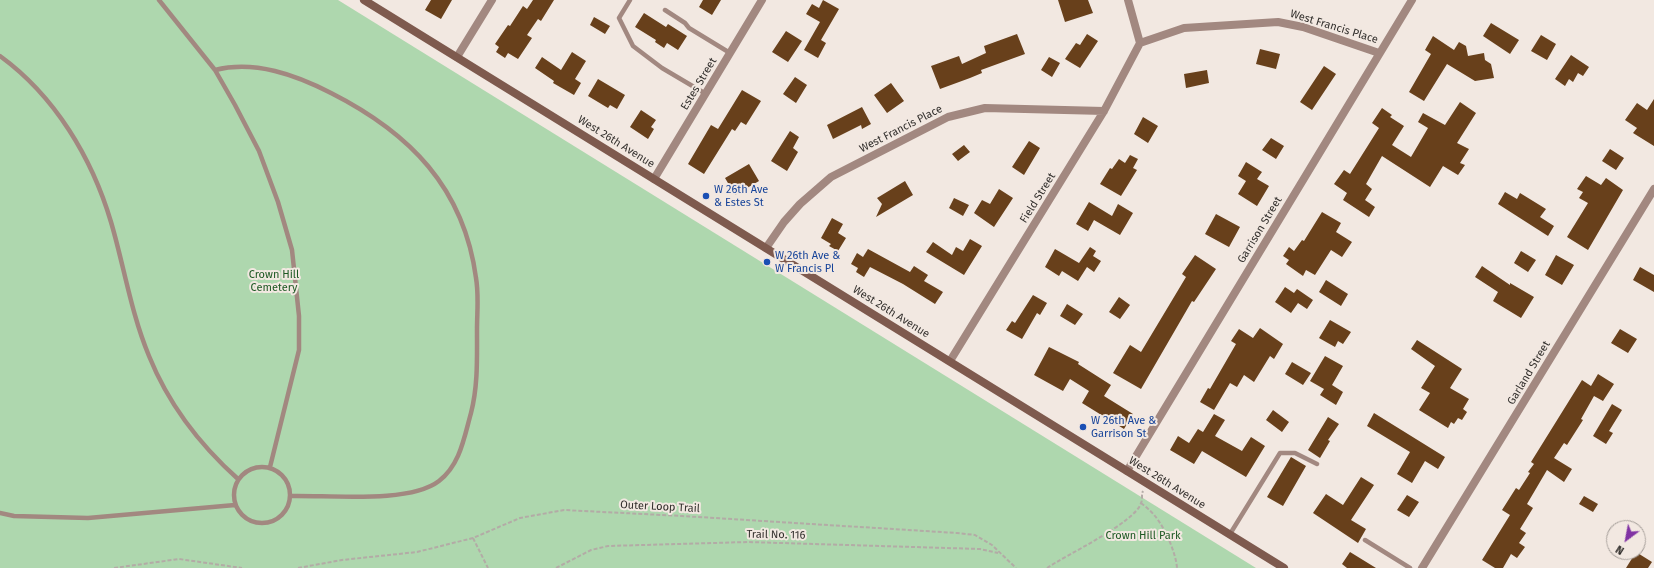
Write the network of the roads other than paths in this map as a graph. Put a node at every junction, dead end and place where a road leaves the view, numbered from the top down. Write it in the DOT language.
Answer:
graph roads {
  1 [pos="159,0"];
  2 [pos="364,0"];
  3 [pos="492,0"];
  4 [pos="630,0"];
  5 [pos="762,0"];
  6 [pos="1128,0"];
  7 [pos="1412,0"];
  8 [pos="665,10"];
  9 [pos="1140,43"];
  10 [pos="730,53"];
  11 [pos="1379,53"];
  12 [pos="0,56"];
  13 [pos="457,57"];
  14 [pos="215,70"];
  15 [pos="706,94"];
  16 [pos="1104,111"];
  17 [pos="654,179"];
  18 [pos="1654,189"];
  19 [pos="766,248"];
  20 [pos="950,361"];
  21 [pos="1317,464"];
  22 [pos="270,468"];
  23 [pos="1128,471"];
  24 [pos="238,479"];
  25 [pos="291,496"];
  26 [pos="235,505"];
  27 [pos="0,514"];
  28 [pos="1230,534"];
  29 [pos="1365,540"];
  30 [pos="1284,568"];
  31 [pos="1410,568"];
  32 [pos="1422,568"];
  1 -- 14 [label="lane"];
  2 -- 13 [label="street, West 26th Avenue"];
  3 -- 13 [label="street"];
  4 -- 15 [label="lane"];
  5 -- 10 [label="street, Estes Street"];
  6 -- 9 [label="street"];
  7 -- 11 [label="street, Garrison Street"];
  8 -- 10 [label="lane"];
  9 -- 11 [label="street, West Francis Place"];
  9 -- 16 [label="street, Field Street"];
  10 -- 15 [label="street, Estes Street"];
  11 -- 23 [label="street, Garrison Street"];
  12 -- 24 [label="lane"];
  13 -- 17 [label="street, West 26th Avenue"];
  14 -- 22 [label="lane"];
  14 -- 25 [label="lane"];
  15 -- 17 [label="street, Estes Street"];
  16 -- 19 [label="street, West Francis Place"];
  16 -- 20 [label="street, Field Street"];
  17 -- 19 [label="street, West 26th Avenue"];
  18 -- 32 [label="street, Garland Street"];
  19 -- 20 [label="street, West 26th Avenue"];
  20 -- 23 [label="street, West 26th Avenue"];
  21 -- 28 [label="lane"];
  22 -- 24 [label="lane"];
  22 -- 25 [label="lane"];
  23 -- 28 [label="street, West 26th Avenue"];
  24 -- 26 [label="lane"];
  25 -- 26 [label="lane"];
  26 -- 27 [label="lane"];
  28 -- 30 [label="street, West 26th Avenue"];
  29 -- 31 [label="lane"];
}
